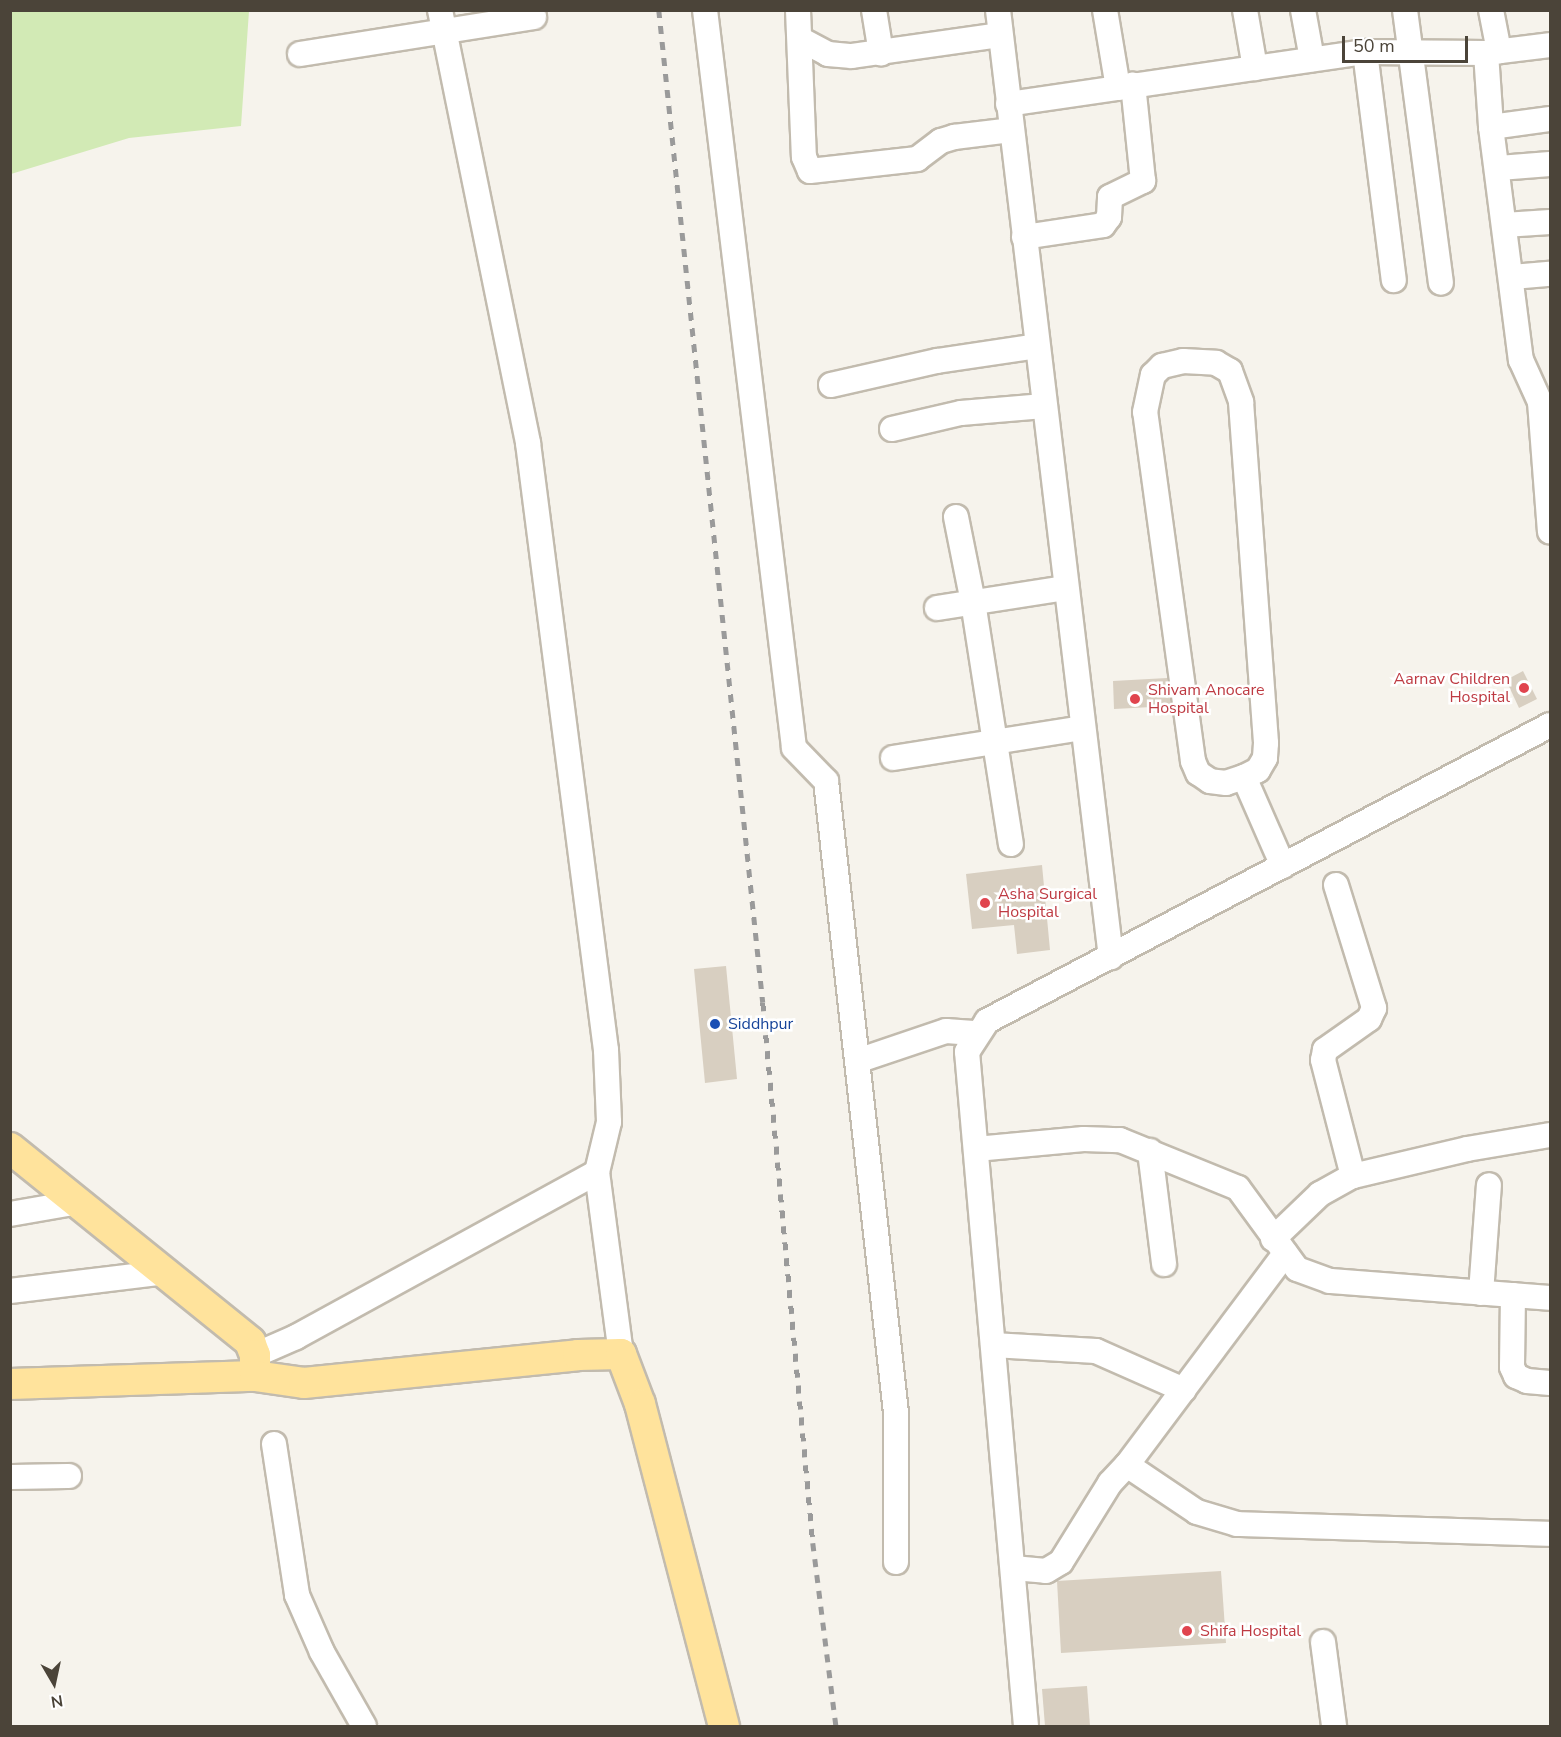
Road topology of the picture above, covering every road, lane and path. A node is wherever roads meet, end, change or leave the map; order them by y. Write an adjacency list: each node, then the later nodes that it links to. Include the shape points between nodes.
1 (705, 10): 56 (street, via 794,748 826,781)
2 (798, 10): 13 (street)
3 (874, 10): 16 (street)
4 (998, 10): 12 (street)
5 (1106, 10): 22 (street)
6 (1245, 10): 21 (street)
7 (1303, 10): 20 (street)
8 (1405, 10): 15 (street)
9 (1491, 10): 18 (street)
10 (534, 17): 11 (street)
11 (442, 20): 19 (street); 61 (street, via 528,443 606,1050 609,1122)
12 (1000, 35): 16 (street); 23 (street)
13 (800, 39): 16 (street, via 828,54); 26 (street, via 804,157 810,171 917,159 940,141)
14 (1551, 45): 18 (street)
15 (1413, 51): 17 (street); 18 (street); 35 (street)
16 (880, 52)
17 (1365, 52): 20 (street); 34 (street)
18 (1493, 52): 25 (street)
19 (300, 54)
20 (1312, 59): 21 (street)
21 (1255, 68): 22 (street)
22 (1125, 86): 23 (street); 31 (street, via 1145,173 1143,181 1110,197 1109,217 1103,225)
23 (1008, 104): 26 (street)
24 (1551, 119): 25 (street)
25 (1491, 127): 28 (street)
26 (1011, 130): 31 (street)
27 (1551, 164): 28 (street)
28 (1499, 168): 30 (street)
29 (1551, 222): 30 (street)
30 (1504, 225): 33 (street)
31 (1024, 237): 36 (street)
32 (1551, 274): 33 (street)
33 (1512, 277): 37 (street, via 1521,360)
34 (1394, 280)
35 (1441, 283)
36 (1037, 346): 38 (street, via 938,361); 39 (street)
37 (1541, 382): 42 (street)
38 (831, 385)
39 (1044, 406): 40 (street, via 961,413); 43 (street)
40 (892, 429)
41 (956, 517): 44 (street)
42 (1551, 532)
43 (1065, 588): 44 (street); 47 (street)
44 (973, 602): 45 (street); 48 (street)
45 (937, 608)
46 (1551, 725): 52 (street)
47 (1082, 728): 48 (street); 54 (street)
48 (996, 741): 49 (street); 51 (street)
49 (893, 758)
50 (1244, 777): 50 (street, via 1258,770 1265,758 1266,743 1241,402 1230,371 1216,363 1183,361 1162,366 1153,375 1145,412 1193,761 1198,772 1210,781 1226,783); 52 (street)
51 (1011, 843)
52 (1283, 866): 54 (street)
53 (1336, 885): 62 (street, via 1374,1008 1369,1019 1324,1050 1323,1060)
54 (1111, 957): 55 (street, via 987,1021)
55 (977, 1032): 56 (street, via 946,1031); 59 (street, via 967,1052)
56 (860, 1060): 84 (street, via 896,1413)
57 (1551, 1135): 62 (street, via 1467,1149)
58 (10, 1148): 64 (main road)
59 (976, 1149): 60 (street, via 1084,1139 1120,1140); 73 (street)
60 (1150, 1151): 66 (street, via 1238,1188); 67 (street)
61 (597, 1172): 74 (street); 75 (street, via 296,1337)
62 (1353, 1176): 66 (street, via 1320,1194)
63 (1489, 1185): 70 (street)
64 (79, 1202): 65 (street); 68 (main road)
65 (10, 1214)
66 (1279, 1247): 70 (street, via 1297,1269 1330,1281); 78 (street)
67 (1164, 1264)
68 (166, 1272): 69 (street); 75 (main road, via 250,1342)
69 (10, 1291)
70 (1481, 1293): 71 (street)
71 (1513, 1296): 72 (street); 76 (street, via 1512,1367 1516,1376 1527,1381)
72 (1551, 1298)
73 (993, 1345): 78 (street, via 1096,1350); 85 (street)
74 (621, 1354): 75 (main road, via 304,1383); 88 (main road, via 640,1404)
75 (255, 1365): 77 (main road)
76 (1551, 1383)
77 (10, 1384)
78 (1184, 1390): 80 (street)
79 (274, 1444): 87 (street, via 297,1595 322,1652)
80 (1126, 1465): 83 (street, via 1197,1512 1237,1524); 85 (street, via 1110,1483 1061,1562 1046,1571)
81 (69, 1476): 82 (street)
82 (10, 1477)
83 (1551, 1534)
84 (896, 1562)
85 (1013, 1568): 89 (street)
86 (1323, 1642): 90 (street)
87 (364, 1726)
88 (724, 1726)
89 (1026, 1726)
90 (1334, 1726)

